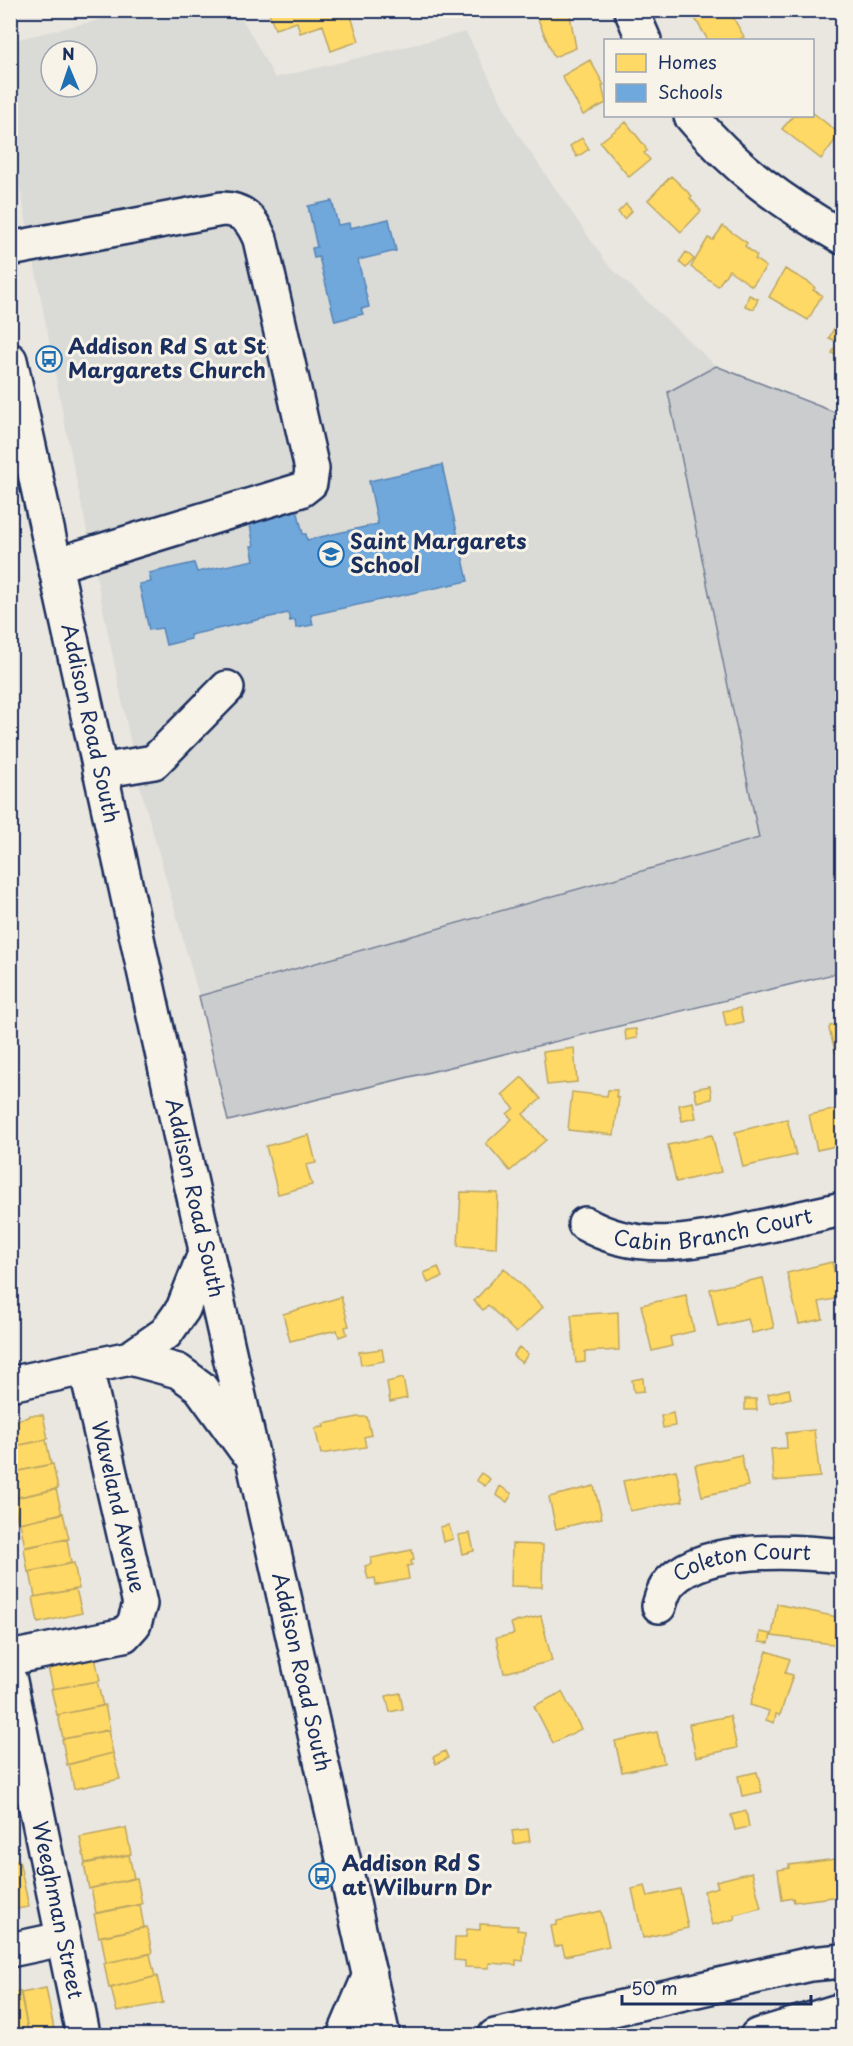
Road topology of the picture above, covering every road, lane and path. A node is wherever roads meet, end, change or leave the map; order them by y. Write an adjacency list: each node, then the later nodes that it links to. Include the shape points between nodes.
1 (631, 10): 2 (main road)
2 (644, 39)
3 (692, 117): 4 (main road, via 737,165 789,206)
4 (843, 237)
5 (10, 249): 7 (main road, via 222,208 247,216 260,239 312,469 310,483 301,490)
6 (10, 360): 7 (main road, Addison Road South)
7 (55, 565): 9 (main road, Addison Road South)
8 (227, 688): 9 (main road, via 154,762)
9 (100, 771): 12 (main road, Addison Road South)
10 (843, 1209): 11 (main road, Cabin Branch Court, via 689,1242 659,1244 616,1238)
11 (585, 1224)
12 (206, 1251): 13 (main road, via 183,1309 166,1333); 16 (main road, Addison Road South)
13 (130, 1358): 14 (main road); 16 (main road, via 178,1371 200,1387)
14 (86, 1368): 15 (main road); 19 (main road, Waveland Avenue, via 140,1604 134,1624 124,1635)
15 (10, 1384)
16 (255, 1464): 24 (main road, Addison Road South)
17 (843, 1556): 18 (main road, Coleton Court, via 778,1552 715,1559 671,1581)
18 (659, 1606)
19 (10, 1658)
20 (10, 1681): 21 (main road, Weeghman Street)
21 (62, 1939): 22 (main road); 26 (main road, Weeghman Street)
22 (10, 1950)
23 (843, 1961): 29 (main road, via 811,1964)
24 (370, 1975): 27 (main road); 28 (main road, Addison Road South)
25 (843, 2010): 30 (main road)
26 (83, 2034)
27 (344, 2036)
28 (383, 2036)
29 (495, 2036)
30 (757, 2036)

